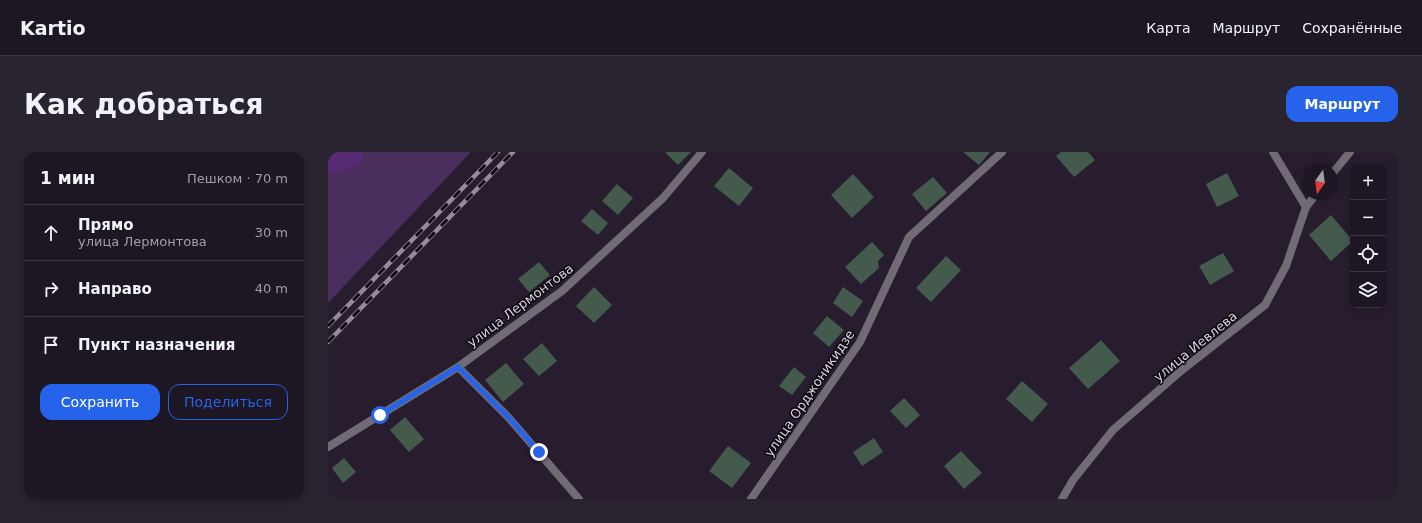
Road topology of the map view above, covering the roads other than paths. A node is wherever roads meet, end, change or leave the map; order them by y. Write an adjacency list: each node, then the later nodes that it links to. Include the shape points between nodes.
1 (702, 152): 8 (street, улица Лермонтова, via 663,198 562,291)
2 (1002, 152): 11 (street, улица Орджоникидзе, via 909,237 860,342)
3 (1273, 152): 7 (street)
4 (1350, 152): 5 (street)
5 (1338, 167)
6 (1312, 200): 7 (street, улица Иевлева)
7 (1306, 208): 12 (street, улица Иевлева, via 1286,266 1265,305 1182,370 1113,430 1073,480)
8 (458, 367): 9 (street, улица Лермонтова); 10 (street, via 509,418)
9 (328, 447)
10 (579, 499)
11 (751, 499)
12 (1062, 499)

